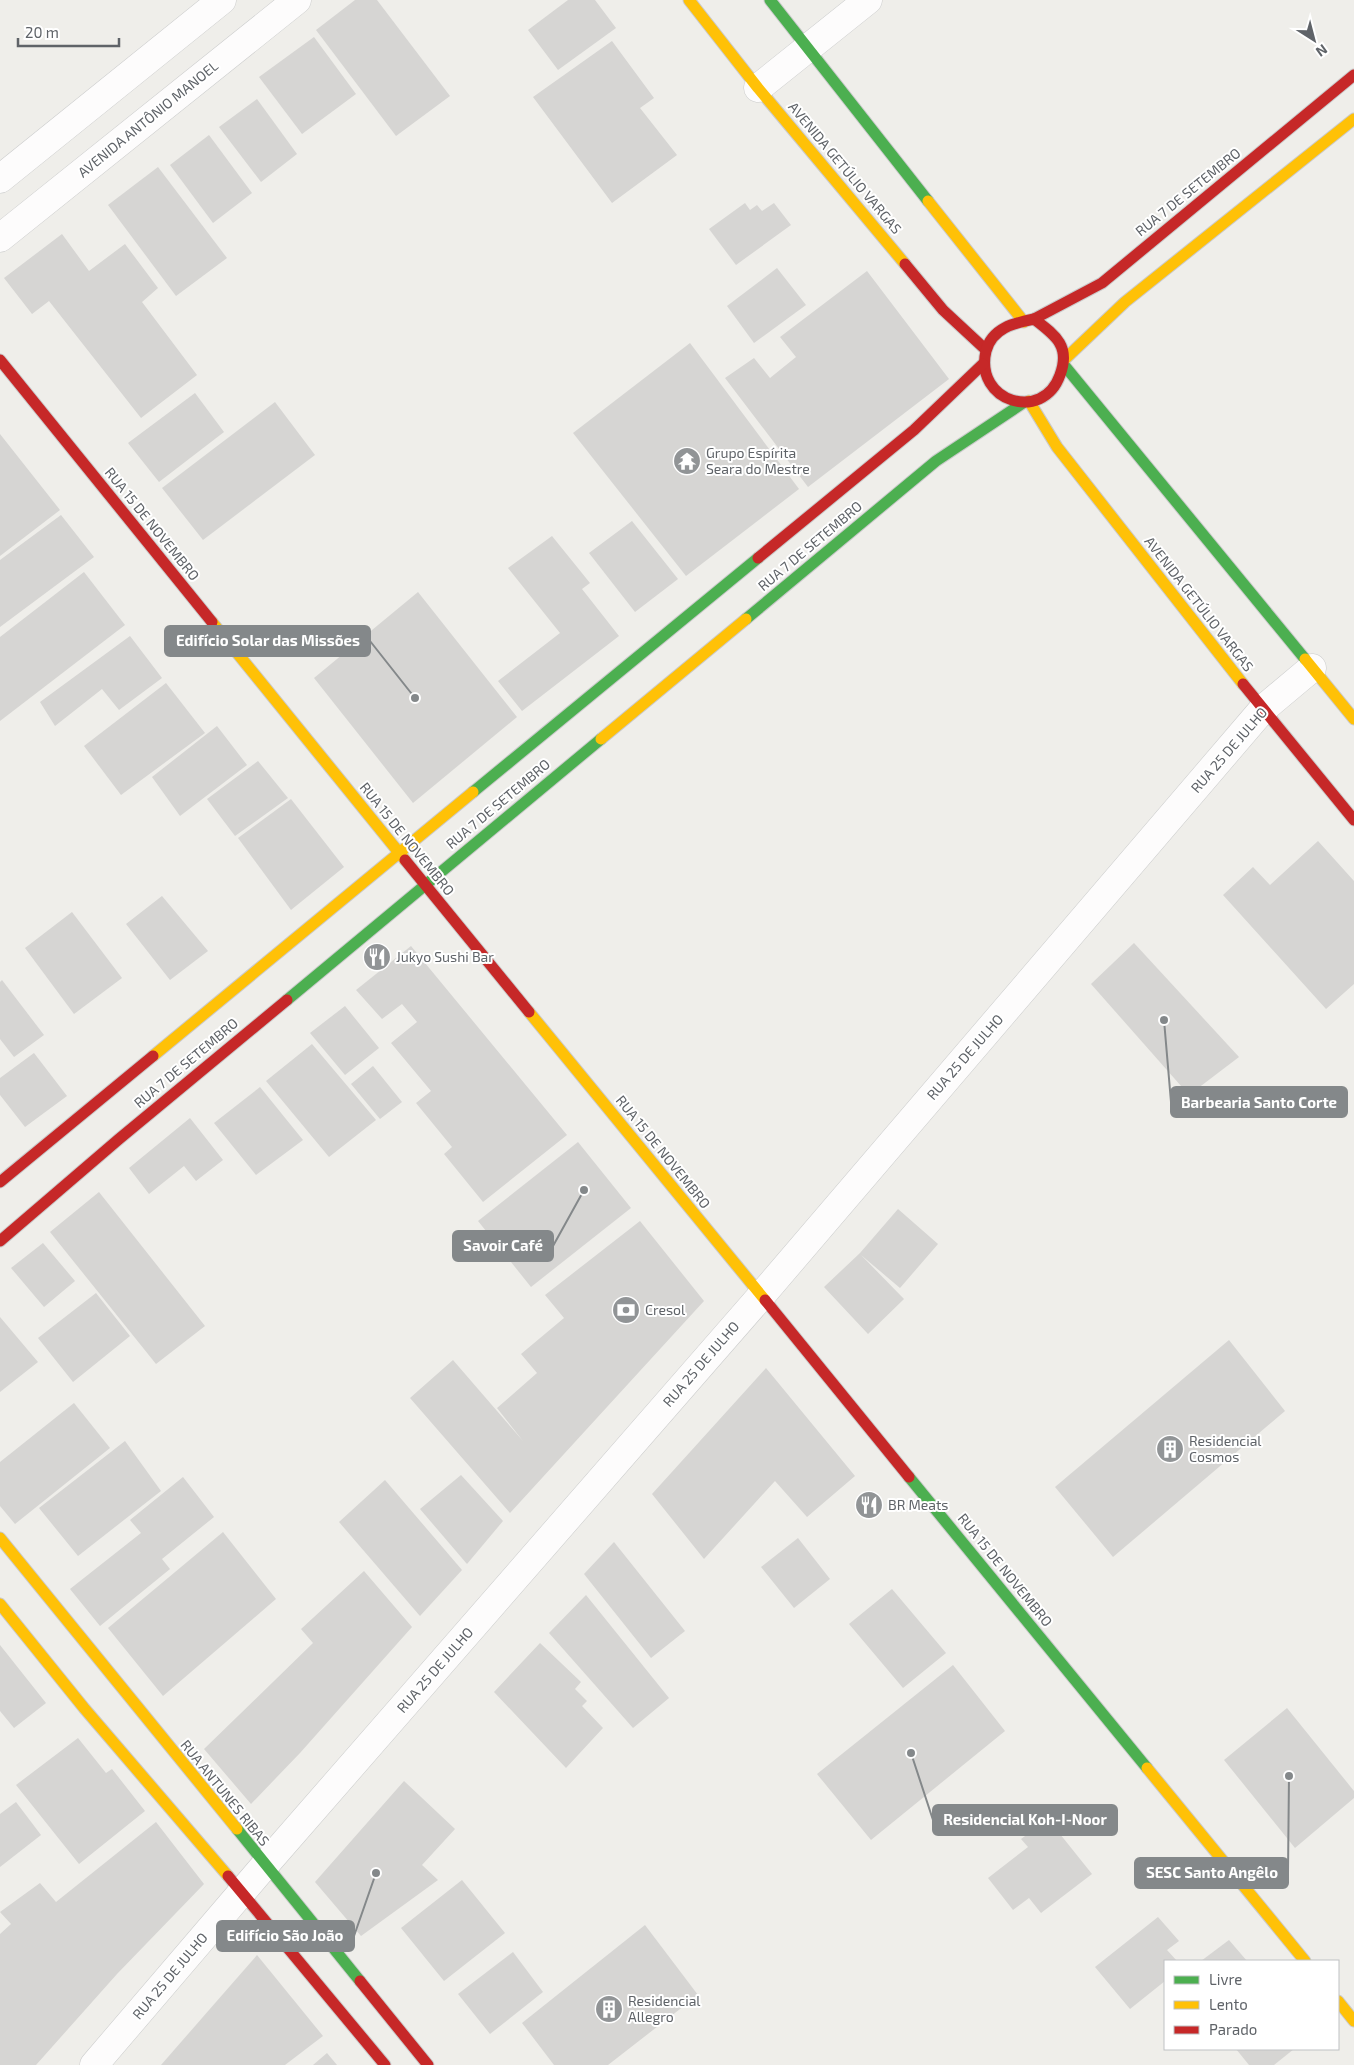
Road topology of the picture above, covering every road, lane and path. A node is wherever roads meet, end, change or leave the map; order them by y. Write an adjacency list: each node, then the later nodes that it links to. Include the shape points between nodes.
1 (222, 0): 10 (street)
2 (297, 0): 11 (street, AVENIDA ANTÔNIO MANOEL)
3 (689, 0): 8 (street, AVENIDA GETÚLIO VARGAS)
4 (770, 0): 6 (street)
5 (868, 0): 6 (street)
6 (809, 48): 8 (street); 12 (street)
7 (1354, 76): 12 (street, RUA 7 DE SETEMBRO, via 1102,283)
8 (758, 88): 13 (street, AVENIDA GETÚLIO VARGAS, via 943,310)
9 (1354, 119): 15 (street, via 1125,302)
10 (0, 179)
11 (0, 238)
12 (1029, 320): 13 (street, via 1009,324 994,334); 15 (street, via 1056,337 1063,349)
13 (985, 349): 16 (street)
14 (0, 360): 22 (street, RUA 15 DE NOVEMBRO)
15 (1065, 362): 17 (street, via 1057,385 1041,399); 18 (street)
16 (983, 364): 17 (street, via 987,379 999,394 1012,401); 22 (street, RUA 7 DE SETEMBRO, via 914,430 759,564)
17 (1026, 402): 19 (street, AVENIDA GETÚLIO VARGAS, via 1056,447); 23 (street, RUA 7 DE SETEMBRO, via 936,462 776,588)
18 (1312, 668): 19 (street, RUA 25 DE JULHO); 20 (street)
19 (1263, 709): 21 (street, AVENIDA GETÚLIO VARGAS); 26 (street, RUA 25 DE JULHO)
20 (1354, 719)
21 (1354, 820)
22 (399, 853): 23 (street, RUA 15 DE NOVEMBRO); 24 (street, RUA 7 DE SETEMBRO, via 93,1111)
23 (425, 884): 25 (street, RUA 7 DE SETEMBRO, via 116,1136); 26 (street, RUA 15 DE NOVEMBRO)
24 (0, 1182)
25 (0, 1240)
26 (761, 1296): 29 (street, RUA 25 DE JULHO); 31 (street, RUA 15 DE NOVEMBRO)
27 (0, 1538): 29 (street, RUA ANTUNES RIBAS, via 114,1686)
28 (0, 1604): 30 (street)
29 (265, 1865): 30 (street, RUA 25 DE JULHO); 36 (street, RUA ANTUNES RIBAS)
30 (242, 1892): 34 (street, RUA 25 DE JULHO); 35 (street)
31 (1304, 1960)
32 (1339, 2002): 33 (street)
33 (1354, 2021)
34 (94, 2065)
35 (385, 2065)
36 (428, 2065)

